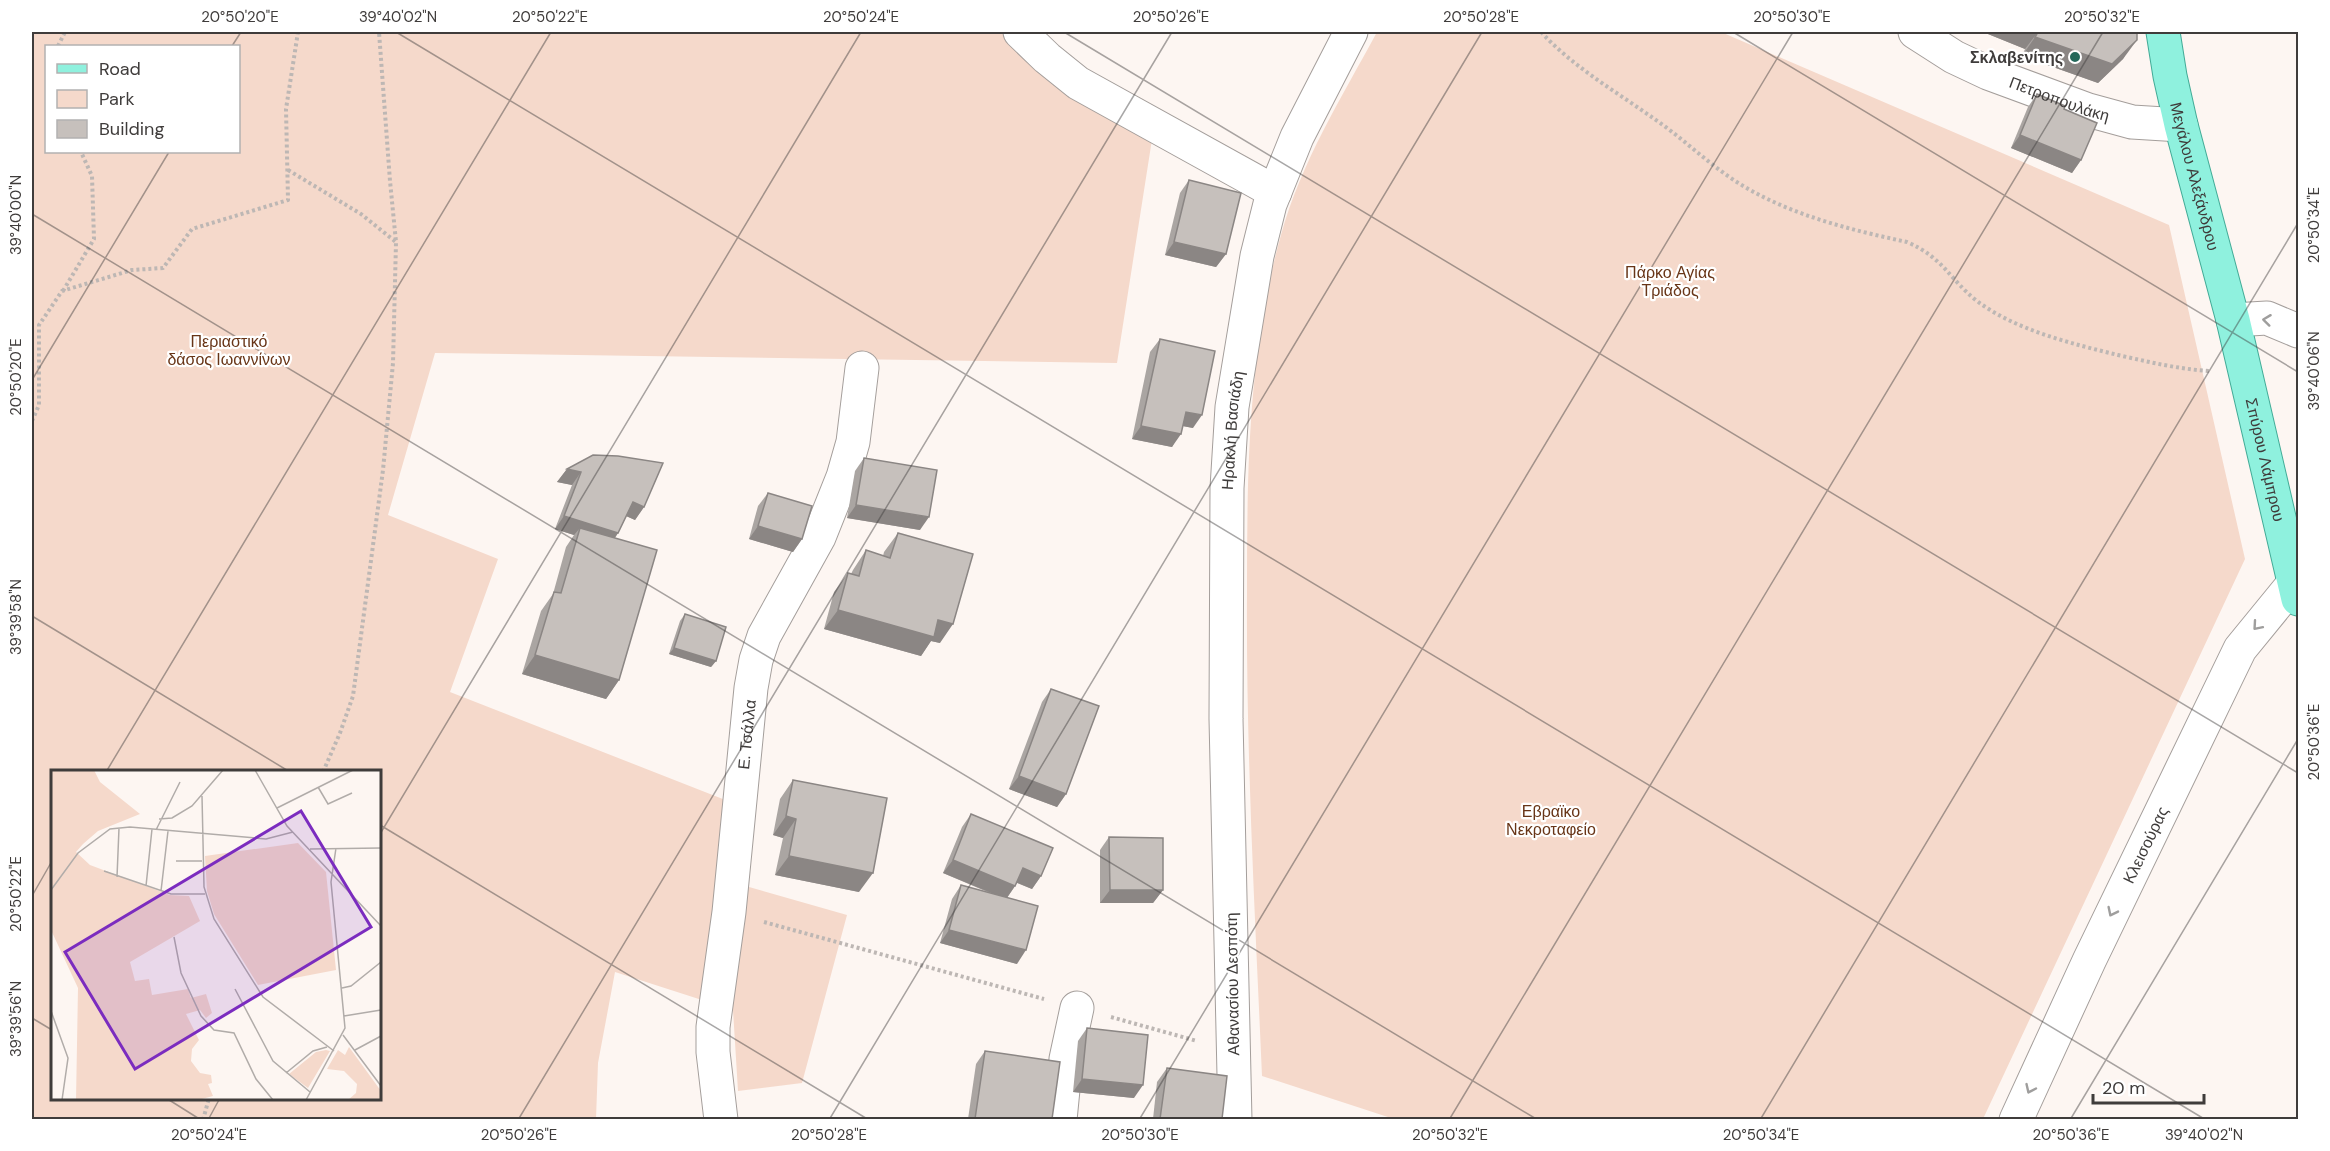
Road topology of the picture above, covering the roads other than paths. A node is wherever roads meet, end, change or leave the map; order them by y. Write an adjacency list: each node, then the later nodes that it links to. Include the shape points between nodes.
1 (1020, 32): 6 (street, via 1078,83)
2 (1351, 32): 6 (street, Ηρακλή Βασιάδη, via 1297,138)
3 (1915, 32): 5 (street, Πετροπουλάκη, via 1988,73 2088,110 2132,122)
4 (2163, 32): 5 (main road, Μεγάλου Αλεξάνδρου)
5 (2181, 125): 7 (main road, Μεγάλου Αλεξάνδρου)
6 (1275, 192): 11 (street, Ηρακλή Βασιάδη, via 1262,230 1232,407 1226,579)
7 (2233, 320): 8 (street, one-way to 7, via 2267,318); 10 (main road, Σπύρου Λάμπρου)
8 (2298, 331)
9 (862, 368): 13 (street, Ε. Τσάλλα, via 853,442 843,477 822,530 764,636 756,660 713,1026 712,1052)
10 (2297, 586): 16 (street, Κλεισούρας, one-way to 16, via 2240,649)
11 (1229, 849): 15 (street, Αθανασίου Δεσπότη)
12 (1077, 1008): 14 (street, via 1066,1059)
13 (721, 1119)
14 (1060, 1119)
15 (1235, 1119)
16 (2016, 1119)

